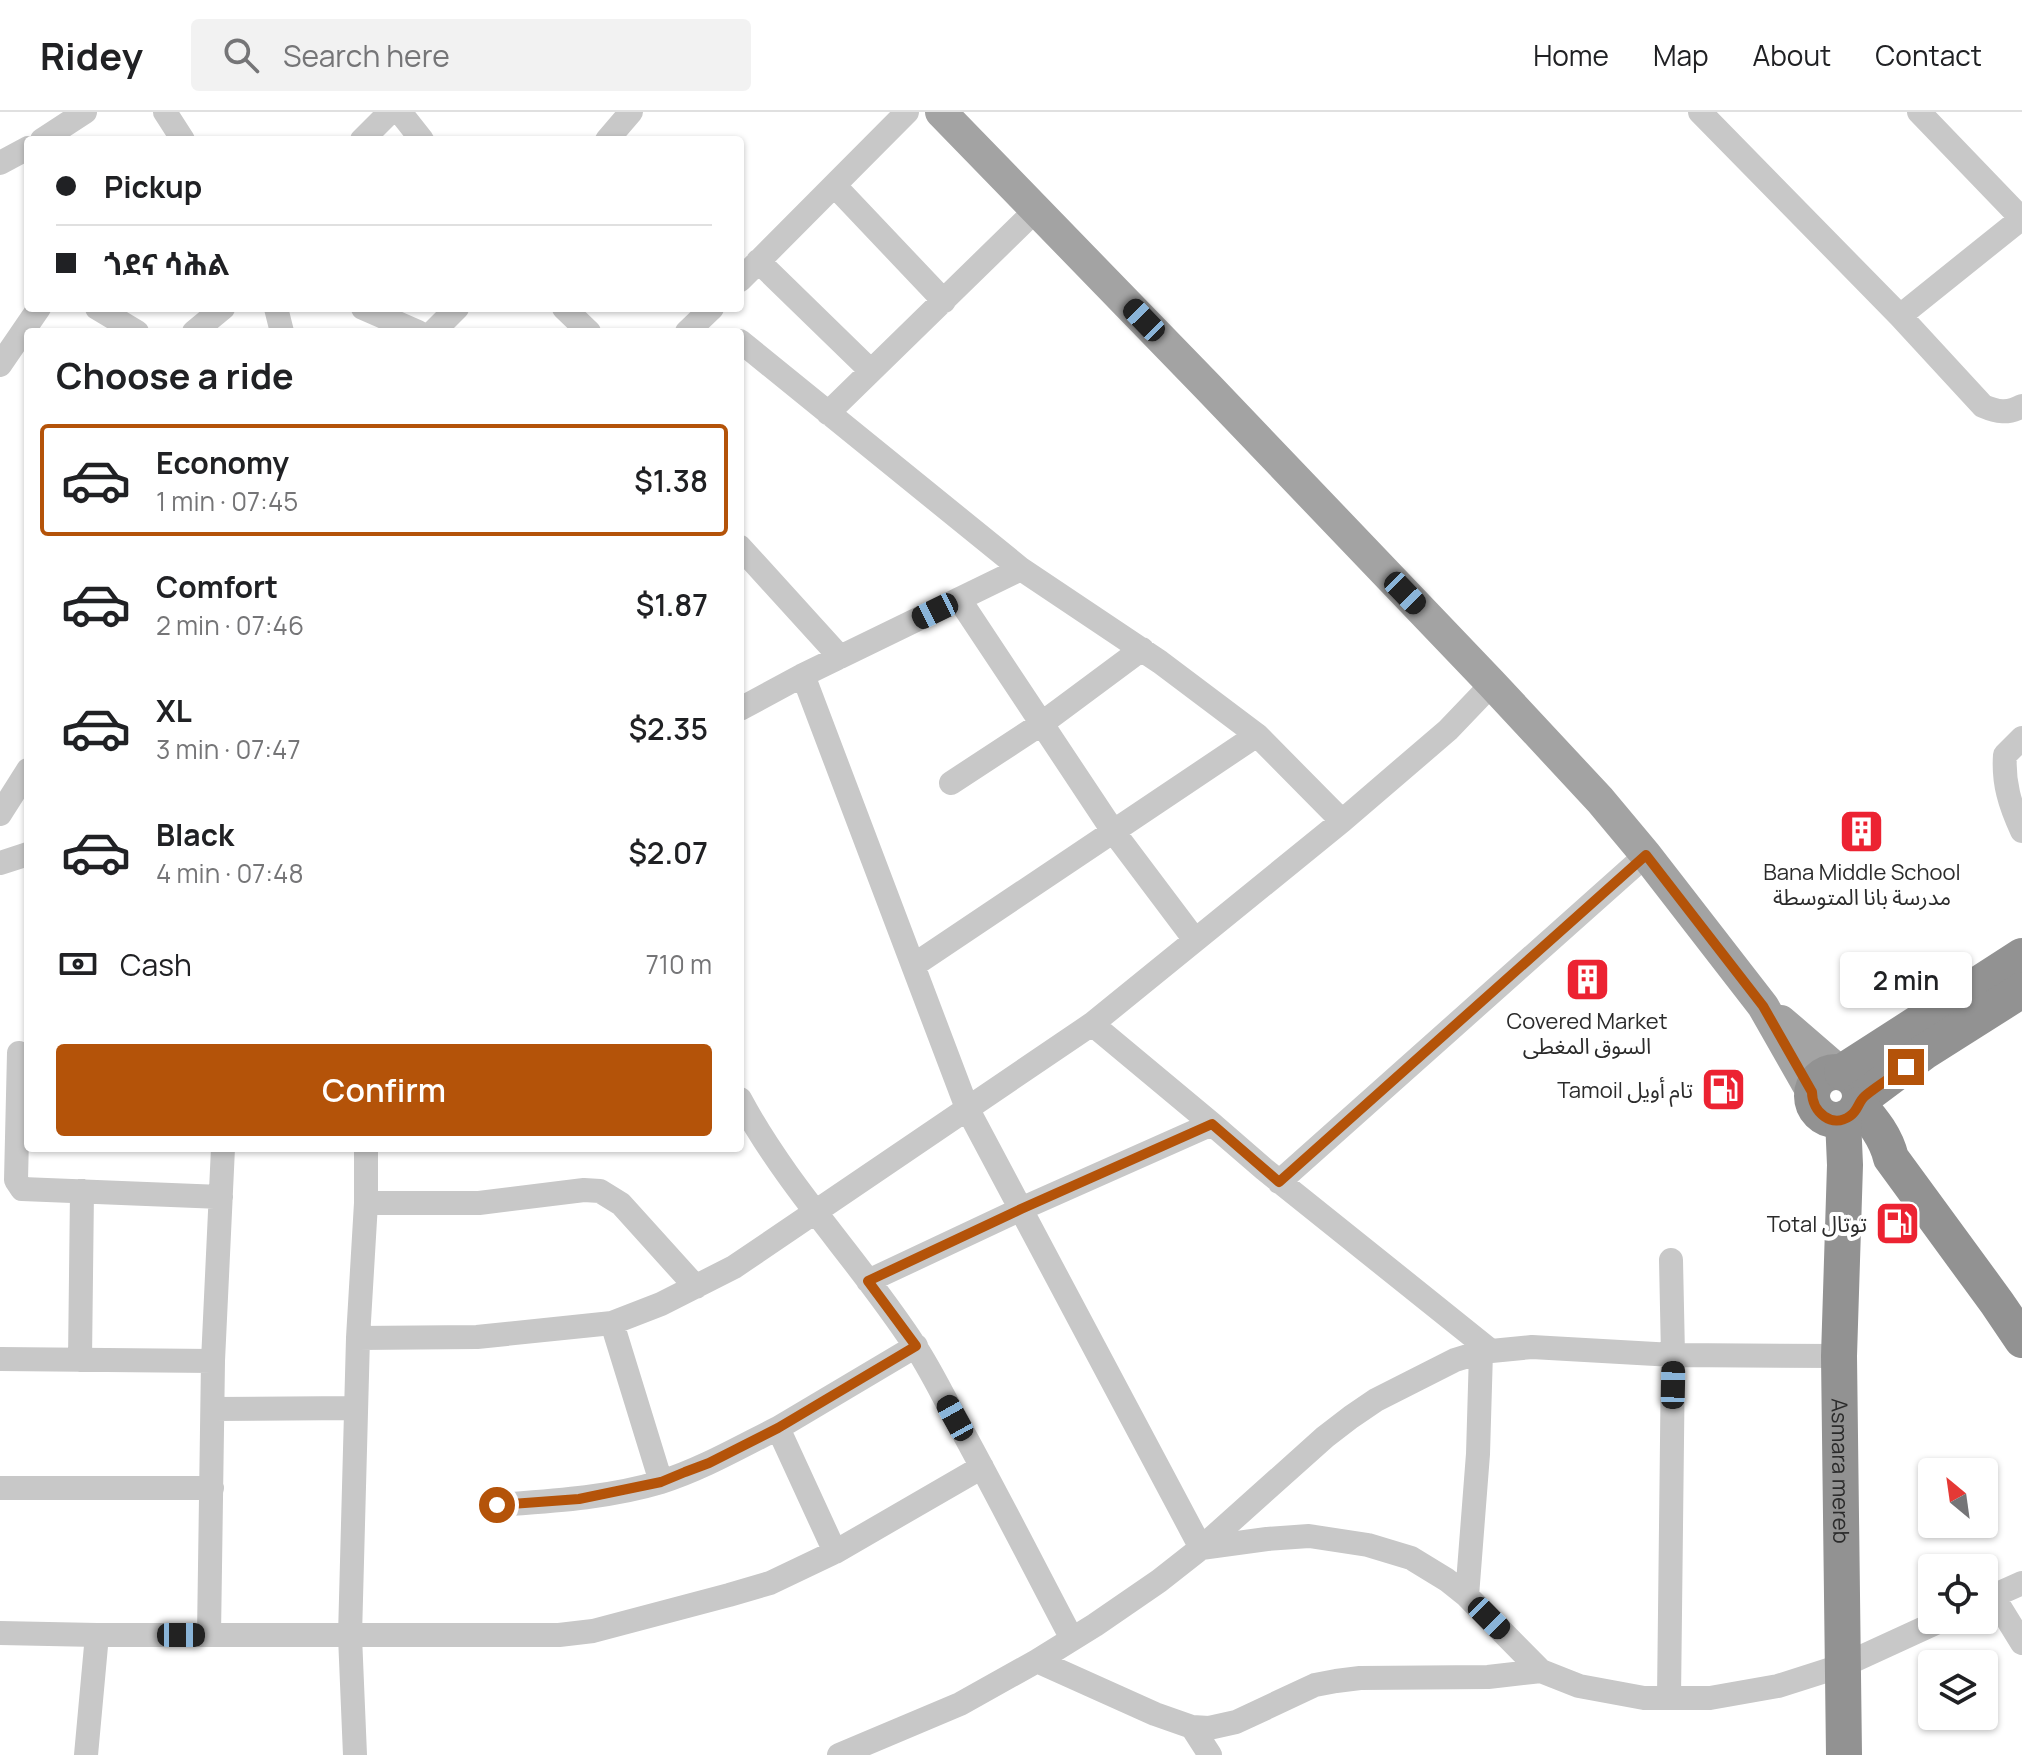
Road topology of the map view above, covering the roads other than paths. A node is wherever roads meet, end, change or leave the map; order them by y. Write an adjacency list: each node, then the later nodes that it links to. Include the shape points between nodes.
1 (85, 112): 9 (street)
2 (390, 112): 10 (street)
3 (400, 112): 11 (street)
4 (631, 112): 12 (street)
5 (907, 112): 15 (street)
6 (941, 112): 16 (main road)
7 (1700, 112): 28 (street)
8 (1919, 112): 17 (street)
9 (46, 129)
10 (366, 136)
11 (419, 136)
12 (610, 136)
13 (24, 150): 14 (street)
14 (0, 163)
15 (835, 186): 18 (street); 20 (street)
16 (1037, 209): 20 (street); 48 (main road)
17 (2022, 218): 28 (street)
18 (758, 261): 19 (street); 39 (street)
19 (744, 276)
20 (944, 301): 39 (street)
21 (104, 312): 29 (street)
22 (218, 312): 30 (street)
23 (372, 312): 31 (street)
24 (453, 312): 32 (street)
25 (568, 312): 33 (street)
26 (708, 312): 34 (street)
27 (710, 312): 35 (street)
28 (1900, 316): 40 (street, via 1983,406 1997,412)
29 (130, 328)
30 (199, 328)
31 (409, 328)
32 (437, 328)
33 (585, 328)
34 (691, 328)
35 (725, 328)
36 (24, 330): 38 (street)
37 (744, 344): 41 (street)
38 (0, 365)
39 (871, 371): 41 (street)
40 (2022, 406)
41 (828, 413): 43 (street)
42 (744, 551): 46 (street)
43 (1021, 569): 44 (street); 45 (street)
44 (959, 599): 46 (street); 50 (street)
45 (1142, 649): 50 (street); 51 (street)
46 (840, 657): 47 (street)
47 (803, 675): 49 (street); 64 (street)
48 (1492, 684): 56 (street, via 1448,730); 60 (main road)
49 (744, 707)
50 (1041, 724): 54 (street); 57 (street)
51 (1257, 735): 56 (street); 57 (street)
52 (2022, 738): 58 (street, via 2005,755 2004,773)
53 (24, 776): 55 (street)
54 (951, 783)
55 (0, 814)
56 (1342, 821): 62 (street)
57 (1113, 831): 62 (street); 64 (street)
58 (2022, 831)
59 (24, 855): 61 (street)
60 (1646, 855): 68 (main road); 74 (street)
61 (0, 863)
62 (1195, 940): 66 (street)
63 (2022, 956): 68 (highway)
64 (914, 965): 70 (street)
65 (2022, 990): 68 (highway)
66 (1092, 1024): 70 (street); 71 (street)
67 (16, 1053): 75 (street, via 16,1180 22,1189)
68 (1840, 1099): 85 (highway, via 1875,1151 1891,1158); 89 (highway, Asmara mereb, via 1845,1165)
69 (744, 1106): 79 (street)
70 (967, 1108): 78 (street); 79 (street)
71 (1212, 1124): 74 (street); 78 (street)
72 (223, 1152): 76 (street)
73 (366, 1152): 77 (street)
74 (1279, 1182): 87 (street)
75 (82, 1191): 76 (street); 91 (street)
76 (221, 1197): 92 (street)
77 (366, 1203): 82 (street, via 479,1203 600,1191 621,1204); 84 (street)
78 (1021, 1209): 81 (street); 101 (street)
79 (815, 1213): 81 (street); 82 (street)
80 (1671, 1260): 88 (street)
81 (868, 1281): 86 (street)
82 (696, 1287): 83 (street)
83 (612, 1323): 84 (street, via 477,1337); 97 (street)
84 (358, 1338): 93 (street)
85 (2022, 1340)
86 (916, 1346): 95 (street); 96 (street)
87 (1486, 1351): 88 (street, via 1532,1347); 101 (street, via 1455,1360 1351,1417); 105 (street)
88 (1673, 1355): 89 (street); 117 (street)
89 (1839, 1356): 115 (highway, Asmara mereb)
90 (0, 1359): 91 (street)
91 (80, 1360): 92 (street)
92 (213, 1361): 94 (street)
93 (356, 1408): 94 (street); 111 (street)
94 (213, 1409): 99 (street)
95 (778, 1428): 97 (street); 102 (street)
96 (982, 1467): 102 (street); 112 (street)
97 (661, 1482): 100 (street, via 579,1499)
98 (0, 1488): 99 (street)
99 (212, 1488): 110 (street)
100 (497, 1505)
101 (1201, 1548): 105 (street, via 1309,1536 1368,1545 1426,1565); 112 (street)
102 (835, 1552): 111 (street, via 770,1583 593,1631)
103 (2022, 1583): 104 (street)
104 (1998, 1594)
105 (1467, 1596): 116 (street)
106 (1998, 1610): 113 (street)
107 (1918, 1631): 115 (street)
108 (0, 1633): 109 (street)
109 (97, 1635): 110 (street); 119 (street)
110 (209, 1635): 111 (street)
111 (350, 1636): 120 (street)
112 (1072, 1639): 114 (street)
113 (2022, 1643)
114 (1037, 1661): 118 (street); 121 (street, via 960,1704)
115 (1844, 1665): 117 (street, via 1778,1686 1710,1698); 123 (highway, Asmara mereb)
116 (1541, 1671): 117 (street, via 1579,1686); 118 (street, via 1336,1681 1315,1685 1236,1722)
117 (1669, 1698)
118 (1192, 1727): 122 (street)
119 (86, 1755)
120 (355, 1755)
121 (839, 1755)
122 (1210, 1755)
123 (1844, 1755)

